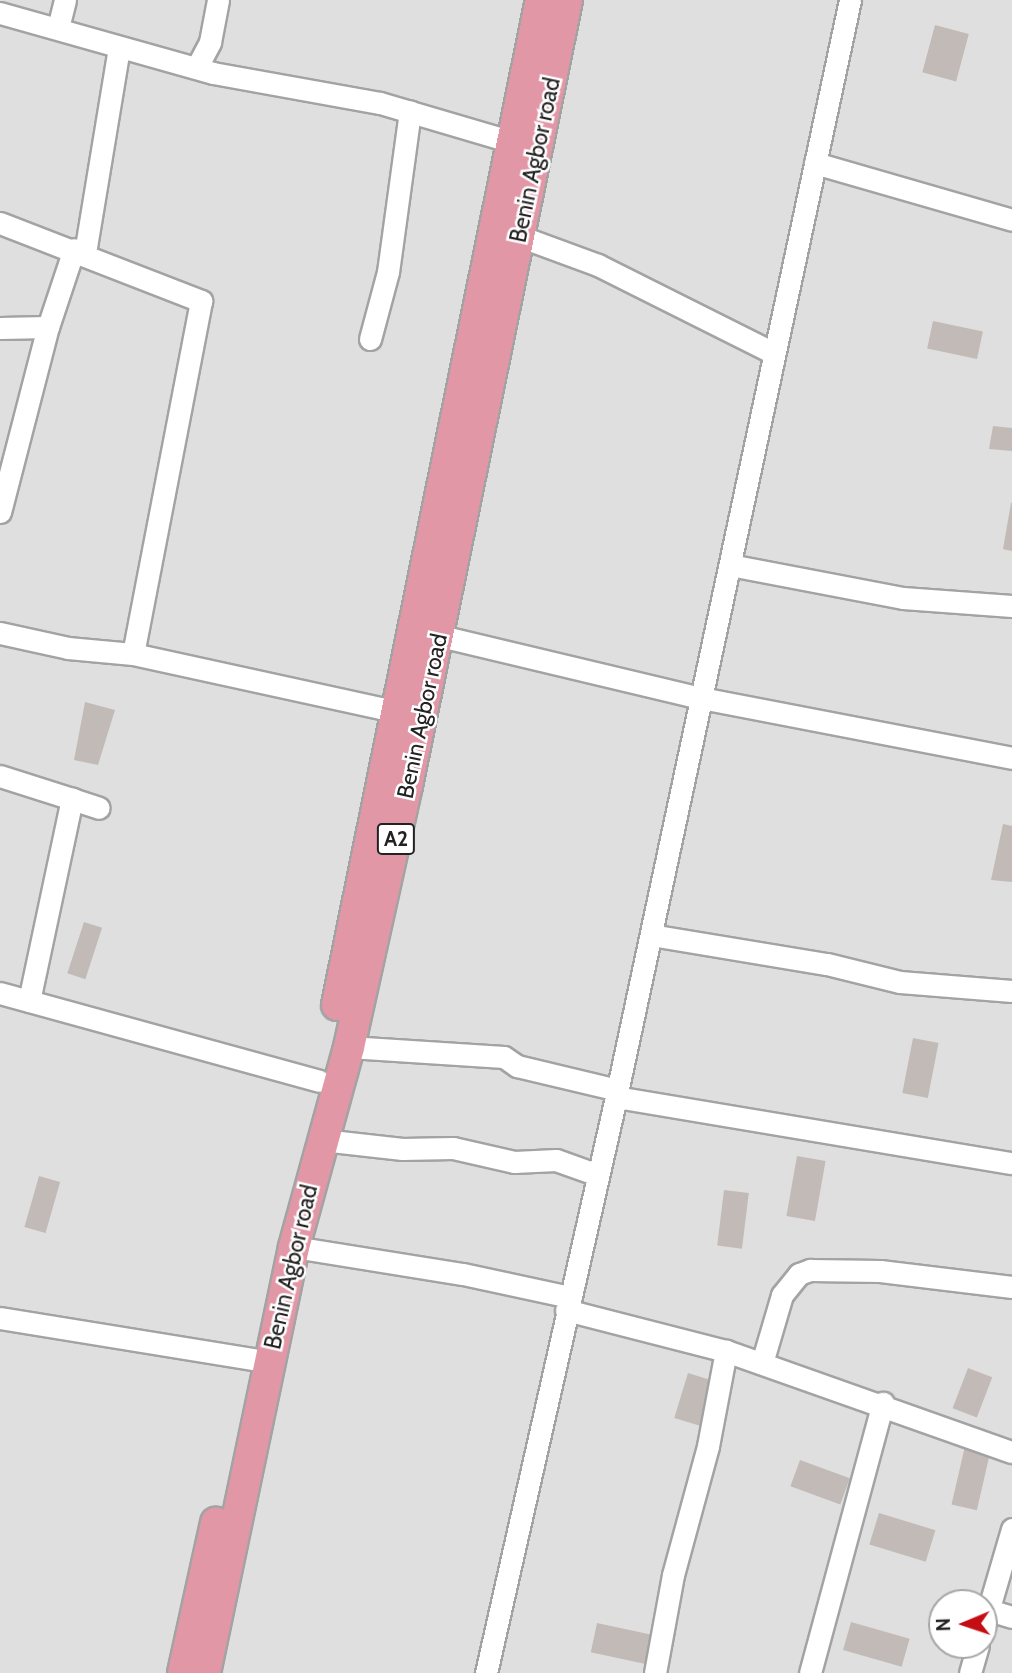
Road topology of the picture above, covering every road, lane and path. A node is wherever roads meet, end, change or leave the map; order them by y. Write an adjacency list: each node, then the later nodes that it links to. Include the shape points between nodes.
1 (65, 0): 7 (street)
2 (218, 0): 9 (street, via 210,42)
3 (541, 0): 11 (highway, Benin Agbor road / A2)
4 (567, 0): 11 (highway, Benin Agbor road / A2)
5 (850, 0): 12 (street)
6 (0, 13): 7 (street)
7 (58, 28): 8 (street)
8 (119, 48): 9 (street); 16 (street)
9 (198, 65): 10 (street, via 213,73 253,77)
10 (410, 111): 11 (street); 19 (street, via 388,272)
11 (525, 146): 15 (highway, Benin Agbor road / A2); 29 (highway, Benin Agbor road / A2)
12 (815, 163): 13 (street); 20 (street)
13 (1012, 220)
14 (0, 223): 16 (street)
15 (519, 236): 20 (street, via 598,265); 26 (highway, Benin Agbor road / A2)
16 (79, 251): 17 (street); 27 (street, via 191,295 202,307 164,479)
17 (48, 327): 18 (street); 21 (street)
18 (0, 328)
19 (370, 340)
20 (772, 352): 23 (street)
21 (3, 486): 22 (street)
22 (0, 512)
23 (730, 565): 24 (street, via 903,598); 28 (street)
24 (1012, 607)
25 (0, 633): 27 (street, via 68,648)
26 (440, 636): 28 (street); 38 (highway, Benin Agbor road / A2)
27 (133, 654): 29 (street)
28 (701, 698): 30 (street); 34 (street)
29 (400, 712): 39 (highway, Benin Agbor road / A2)
30 (1012, 758)
31 (0, 776): 32 (street)
32 (72, 799): 33 (street); 37 (street)
33 (99, 808)
34 (651, 935): 35 (street, via 827,964 900,982); 40 (street)
35 (1012, 991)
36 (0, 993): 37 (street)
37 (29, 1001): 39 (street)
38 (349, 1047): 40 (street, via 504,1057 517,1066); 41 (highway, Benin Agbor road / A2)
39 (319, 1081): 49 (highway, Benin Agbor road / A2, via 294,1169)
40 (617, 1094): 42 (street); 43 (street)
41 (322, 1140): 43 (street, via 402,1149 453,1148 514,1163 556,1160); 44 (highway, Benin Agbor road / A2)
42 (1012, 1163)
43 (598, 1175): 46 (street)
44 (294, 1247): 46 (street, via 463,1274); 56 (highway, Benin Agbor road / A2)
45 (1012, 1287): 50 (street, via 880,1270 810,1270 799,1274 782,1295)
46 (568, 1304): 48 (street); 57 (street)
47 (0, 1318): 49 (street)
48 (726, 1351): 50 (street); 58 (street, via 708,1446 673,1575)
49 (254, 1359): 55 (highway, Benin Agbor road / A2)
50 (762, 1363): 51 (street)
51 (884, 1403): 52 (street); 59 (street)
52 (1012, 1452)
53 (1012, 1529): 54 (street)
54 (994, 1589)
55 (183, 1673)
56 (205, 1673)
57 (486, 1673)
58 (655, 1673)
59 (810, 1673)

